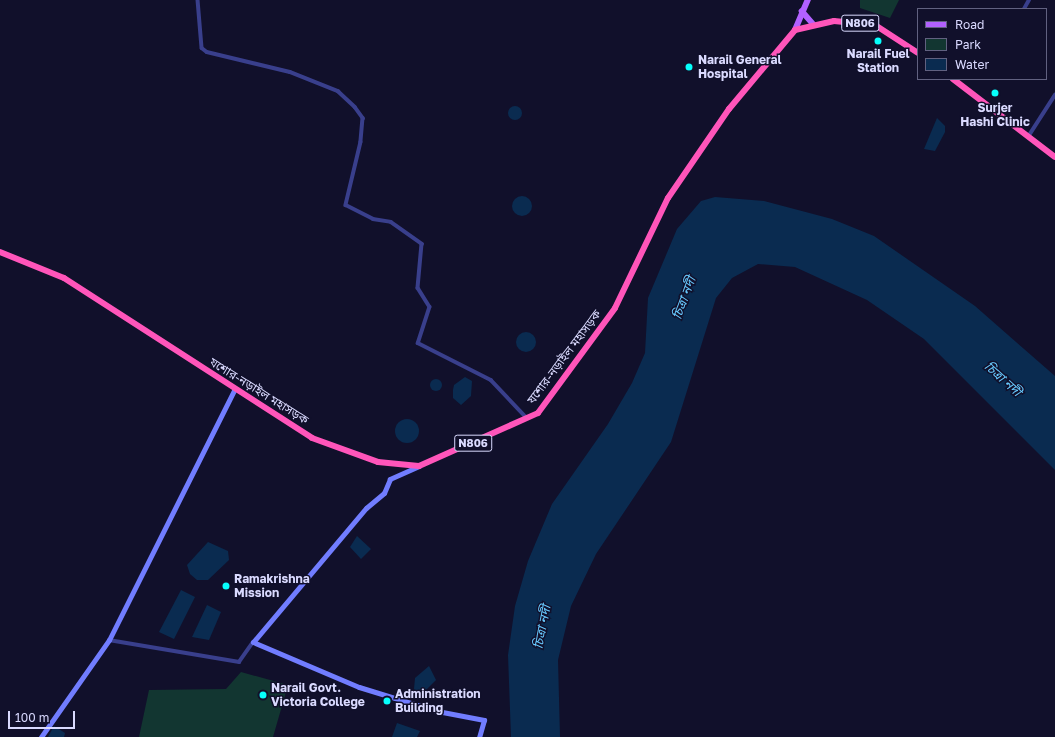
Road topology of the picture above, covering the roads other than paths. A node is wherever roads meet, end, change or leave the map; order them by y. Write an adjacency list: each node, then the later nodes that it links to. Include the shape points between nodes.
1 (198, 0): 13 (street, via 202,48 207,52 296,74 338,91 355,106 363,118 361,142 346,205 373,219 391,222 422,244 418,288 430,307 418,343 491,380)
2 (808, 0): 3 (main road)
3 (802, 11): 4 (main road); 5 (main road)
4 (814, 25): 5 (highway, N806); 6 (highway, N806, via 841,21 875,26)
5 (794, 30): 13 (highway, যশোর-নড়াইল মহাসড়ক / N806, via 729,109 668,198 615,308 538,413)
6 (917, 52)
7 (954, 80): 9 (highway)
8 (1055, 95): 9 (street)
9 (1028, 137): 10 (highway)
10 (1055, 157)
11 (0, 252): 12 (highway, যশোর-নড়াইল মহাসড়ক / N806, via 64,278 139,324)
12 (234, 390): 14 (highway, যশোর-নড়াইল মহাসড়ক / N806, via 342,451 378,462); 15 (street)
13 (528, 418): 14 (highway, যশোর-নড়াইল মহাসড়ক / N806)
14 (419, 466): 16 (street, via 390,479 384,493 366,508)
15 (109, 640): 16 (street, via 238,662); 17 (street)
16 (253, 642): 18 (street, via 359,687 437,711 484,720)
17 (41, 737)
18 (479, 737)

